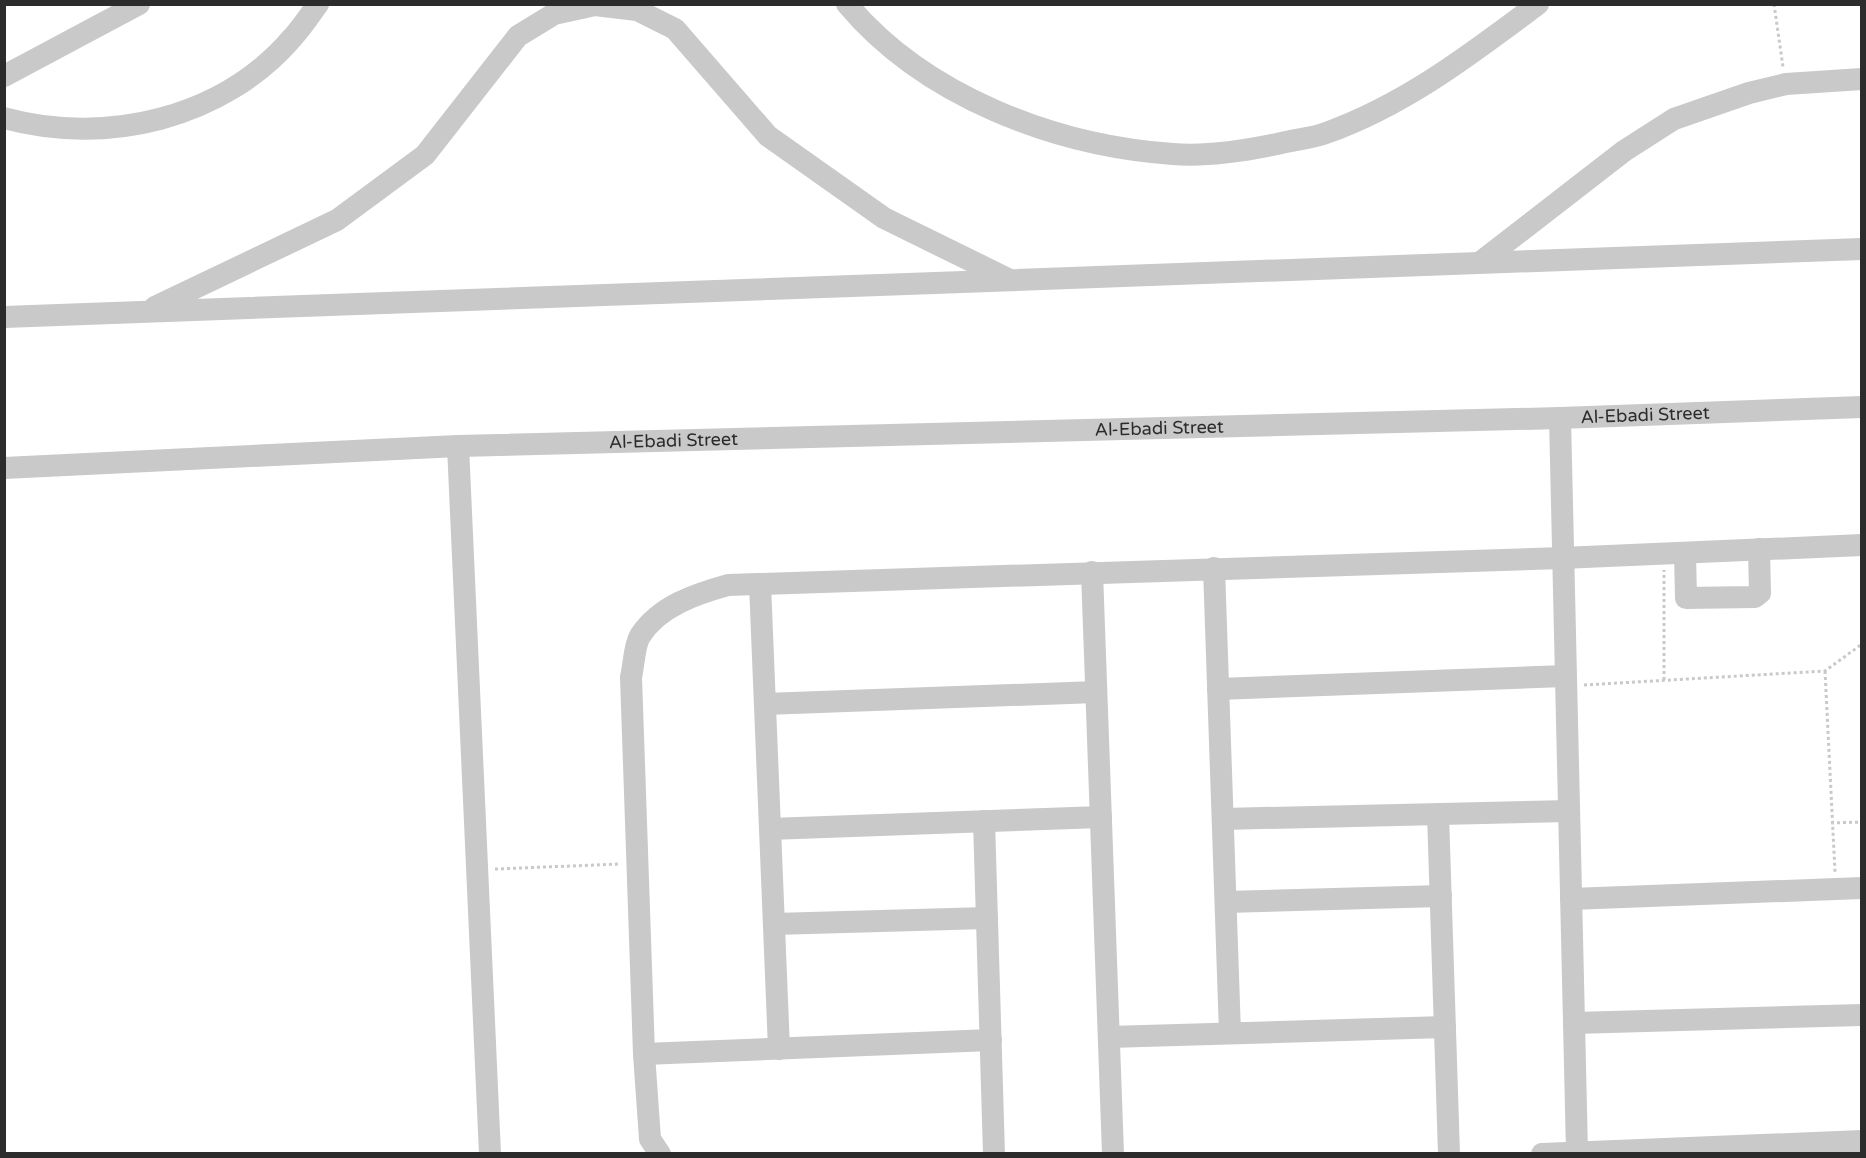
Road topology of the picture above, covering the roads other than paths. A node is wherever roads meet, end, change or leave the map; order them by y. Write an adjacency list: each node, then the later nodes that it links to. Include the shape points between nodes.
1 (139, 4): 5 (street)
2 (318, 4): 7 (street, via 292,39 254,73 210,101 162,119 111,129 59,129)
3 (847, 4): 4 (street, via 919,71 989,107 1098,143 1174,154 1246,150 1324,134 1379,112 1438,78)
4 (1538, 4)
5 (4, 76)
6 (1862, 79): 9 (street, via 1786,84 1674,119 1624,151)
7 (4, 118)
8 (1862, 249): 9 (street)
9 (1482, 261): 10 (street)
10 (1011, 281): 12 (street); 12 (street, via 884,218 768,136 675,29 637,10 595,5 554,14 518,36 425,155 338,220)
11 (4, 300): 13 (street)
12 (146, 312): 13 (street)
13 (78, 314): 14 (street)
14 (4, 317)
15 (1862, 407): 16 (street, Al-Ebadi Street)
16 (1560, 418): 17 (street, Al-Ebadi Street); 22 (street)
17 (458, 446): 18 (street, Al-Ebadi Street); 52 (street)
18 (4, 468)
19 (1862, 545): 20 (street)
20 (1759, 549): 21 (street); 21 (street, via 1760,593 1755,597 1686,598)
21 (1675, 553): 22 (street)
22 (1562, 558): 23 (street); 26 (street)
23 (1214, 568): 24 (street); 27 (street)
24 (1092, 572): 25 (street); 28 (street)
25 (760, 584): 29 (street); 49 (street, via 728,585 694,594 664,612 640,637 631,677)
26 (1565, 681): 27 (street); 30 (street)
27 (1218, 689): 33 (street)
28 (1096, 692): 29 (street); 32 (street)
29 (765, 704): 35 (street)
30 (1569, 811): 31 (street); 38 (street)
31 (1438, 814): 33 (street); 37 (street)
32 (1101, 817): 34 (street); 46 (street)
33 (1223, 819): 39 (street)
34 (984, 821): 35 (street); 40 (street)
35 (770, 829): 41 (street)
36 (1862, 888): 38 (street)
37 (1441, 896): 39 (street); 44 (street)
38 (1571, 899): 43 (street)
39 (1226, 902): 45 (street)
40 (987, 918): 41 (street); 47 (street)
41 (774, 924): 48 (street)
42 (1862, 1015): 43 (street)
43 (1574, 1023): 51 (street)
44 (1445, 1027): 45 (street); 56 (street)
45 (1230, 1033): 46 (street)
46 (1109, 1037): 55 (street)
47 (991, 1041): 48 (street); 54 (street)
48 (779, 1049): 49 (street)
49 (644, 1054): 53 (street, via 650,1139)
50 (1862, 1141): 51 (street)
51 (1577, 1152): 57 (street)
52 (490, 1154)
53 (660, 1154)
54 (994, 1154)
55 (1113, 1154)
56 (1449, 1154)
57 (1542, 1154)

